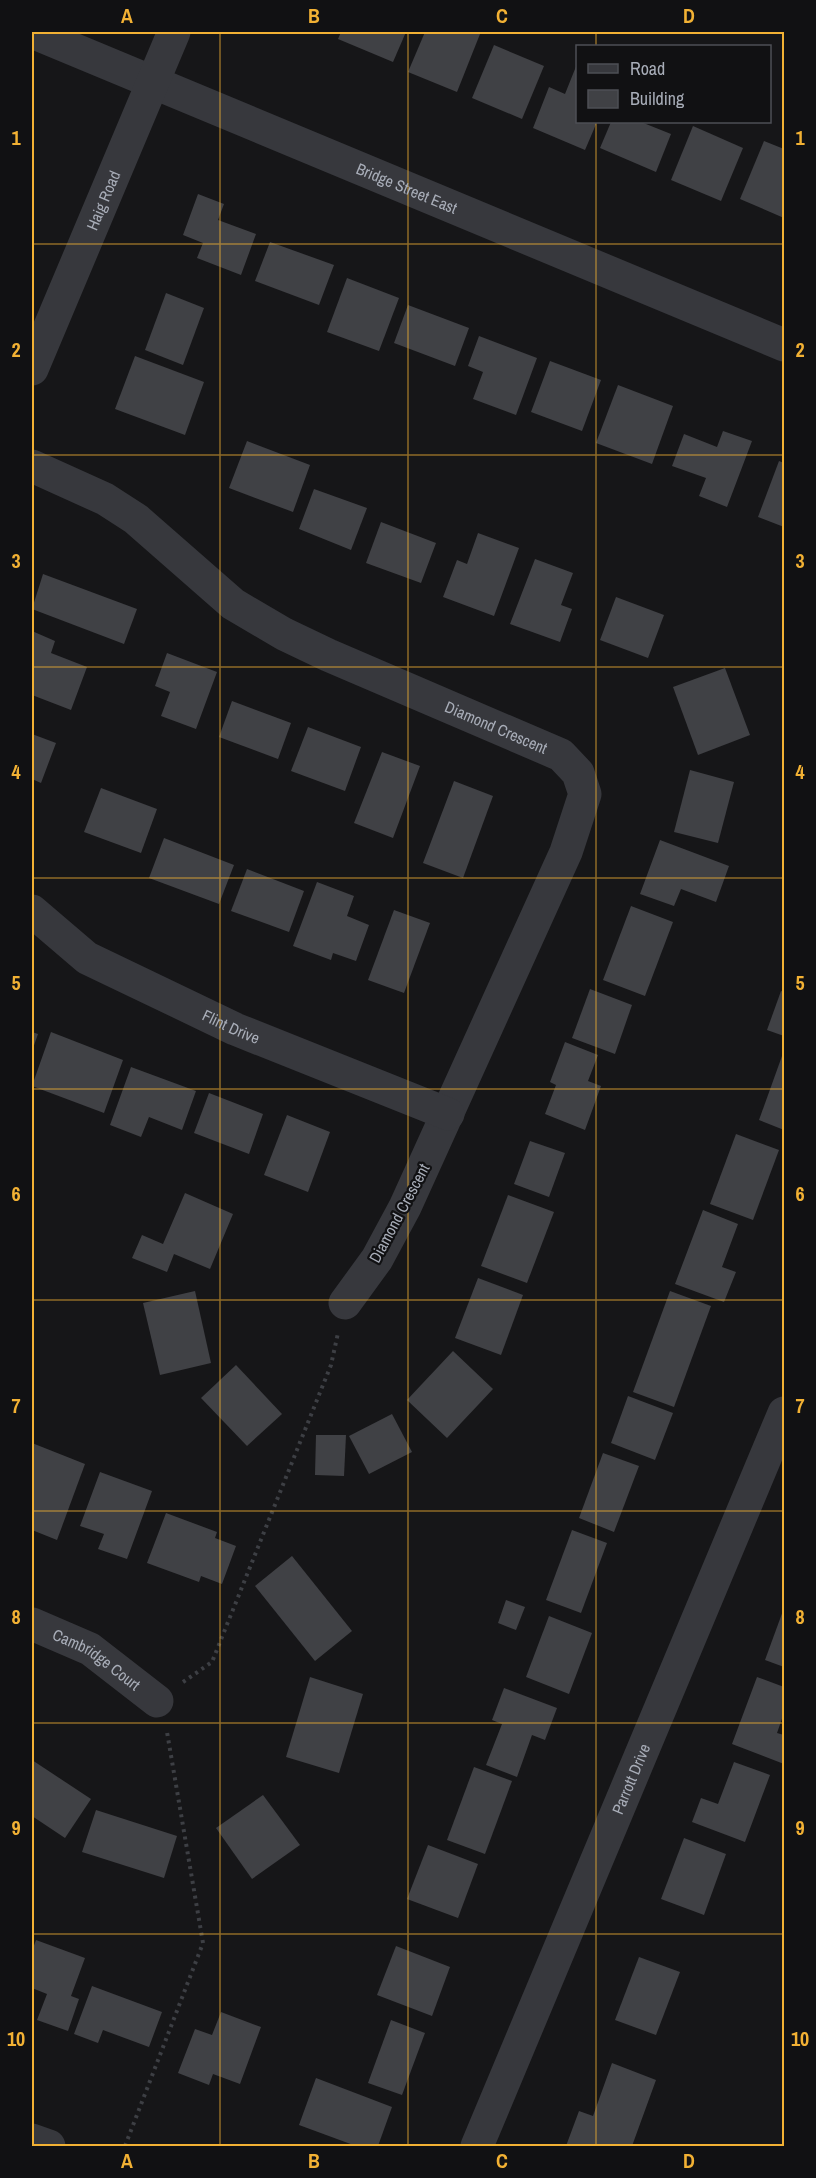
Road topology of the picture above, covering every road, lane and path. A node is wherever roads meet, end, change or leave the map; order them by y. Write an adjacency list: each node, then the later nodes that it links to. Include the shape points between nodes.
1 (32, 32): 3 (street, Bridge Street East)
2 (174, 32): 3 (street, Haig Road)
3 (152, 83): 4 (street, Bridge Street East); 5 (street, Haig Road)
4 (784, 345)
5 (32, 369)
6 (32, 466): 8 (street, Diamond Crescent, via 105,499 136,519 233,604 284,634 561,755 578,773 585,794 566,852)
7 (32, 911): 8 (street, Flint Drive, via 87,958 235,1029)
8 (448, 1114): 9 (street, Diamond Crescent, via 377,1259)
9 (345, 1303): 12 (path, via 332,1365 212,1662)
10 (784, 1413): 16 (street, Parrott Drive)
11 (32, 1624): 12 (street, Cambridge Court, via 90,1648)
12 (157, 1701): 15 (path, via 169,1740 203,1943)
13 (32, 2140): 14 (street)
14 (49, 2146)
15 (125, 2146)
16 (477, 2146)

